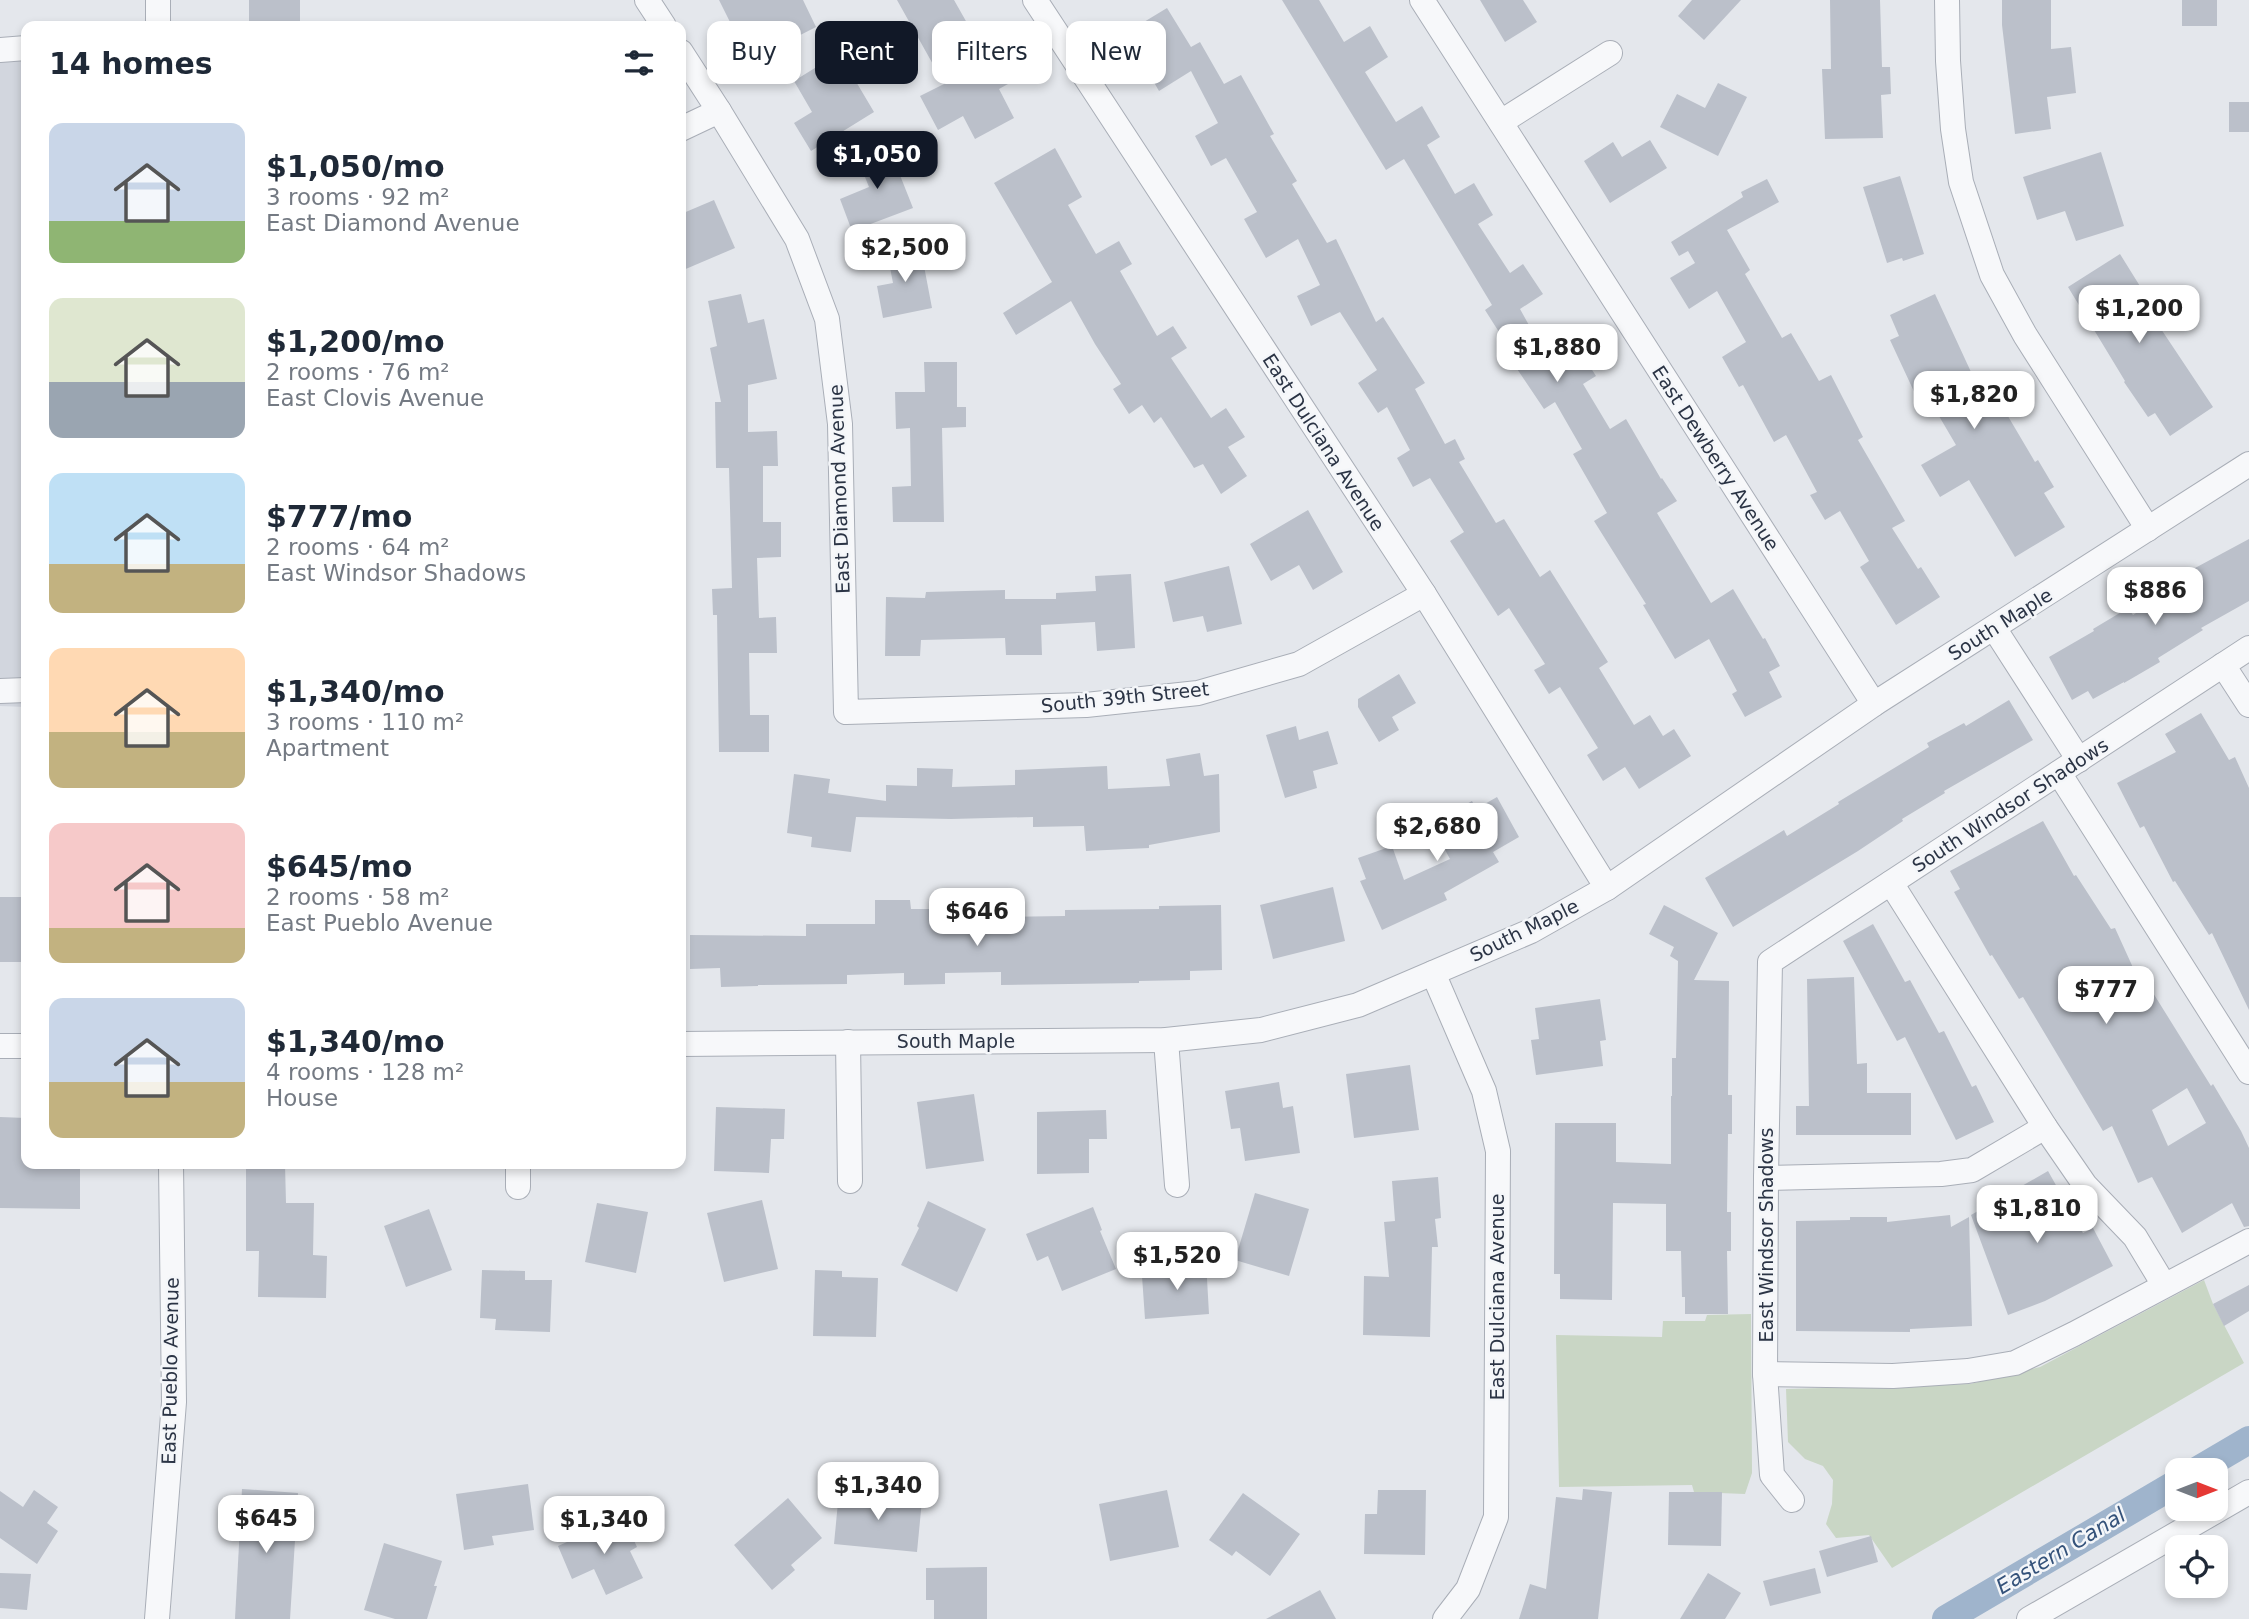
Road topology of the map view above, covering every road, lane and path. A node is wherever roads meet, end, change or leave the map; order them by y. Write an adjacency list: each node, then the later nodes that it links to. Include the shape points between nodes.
1 (158, 0): 6 (street)
2 (647, 0): 7 (street)
3 (1035, 0): 17 (street, East Dulciana Avenue)
4 (1422, 0): 13 (street, East Dewberry Avenue)
5 (1947, 0): 16 (street, via 1953,128 1961,182 1992,275)
6 (158, 21)
7 (661, 21)
8 (21, 48): 9 (street)
9 (0, 50)
10 (1609, 53): 13 (street)
11 (686, 60): 12 (street, East Diamond Avenue)
12 (719, 111): 14 (street); 25 (street, East Diamond Avenue, via 797,239 827,319 840,424)
13 (1501, 122): 23 (street, East Dewberry Avenue)
14 (686, 127)
15 (2249, 464): 16 (street, South Maple)
16 (2148, 529): 18 (street, South Maple)
17 (1424, 594): 25 (street, South 39th Street, via 1298,664 1198,694 1086,705); 28 (street, East Dulciana Avenue)
18 (1994, 628): 23 (street, South Maple); 26 (street)
19 (2249, 648): 20 (street, South Windsor Shadows)
20 (2223, 665): 24 (street); 26 (street, South Windsor Shadows)
21 (21, 690): 22 (street)
22 (0, 691)
23 (1874, 704): 28 (street, South Maple)
24 (2249, 705)
25 (846, 712)
26 (2069, 766): 27 (street, South Windsor Shadows); 36 (street)
27 (1891, 883): 29 (street, South Windsor Shadows); 37 (street)
28 (1606, 888): 30 (street, South Maple, via 1531,931)
29 (1770, 962): 39 (street, East Windsor Shadows)
30 (1433, 973): 31 (street, South Maple, via 1358,1005 1261,1030); 48 (street, East Dulciana Avenue, via 1484,1091 1498,1151 1496,1517 1468,1589)
31 (1166, 1040): 32 (street, South Maple); 41 (street)
32 (848, 1042): 33 (street, South Maple); 40 (street)
33 (686, 1044)
34 (0, 1046): 35 (street)
35 (21, 1046)
36 (2249, 1072)
37 (2045, 1127): 39 (street, via 1972,1170); 43 (street, via 2085,1185 2135,1237)
38 (171, 1169): 47 (street, East Pueblo Avenue, via 174,1402)
39 (1766, 1178): 44 (street, East Windsor Shadows)
40 (850, 1181)
41 (1177, 1185)
42 (2249, 1241): 43 (street)
43 (2164, 1285): 44 (street, via 2015,1363 1893,1376)
44 (1765, 1374): 46 (street, East Windsor Shadows, via 1772,1475)
45 (2249, 1492): 49 (street)
46 (1792, 1500)
47 (157, 1619)
48 (1444, 1619)
49 (2029, 1619)

